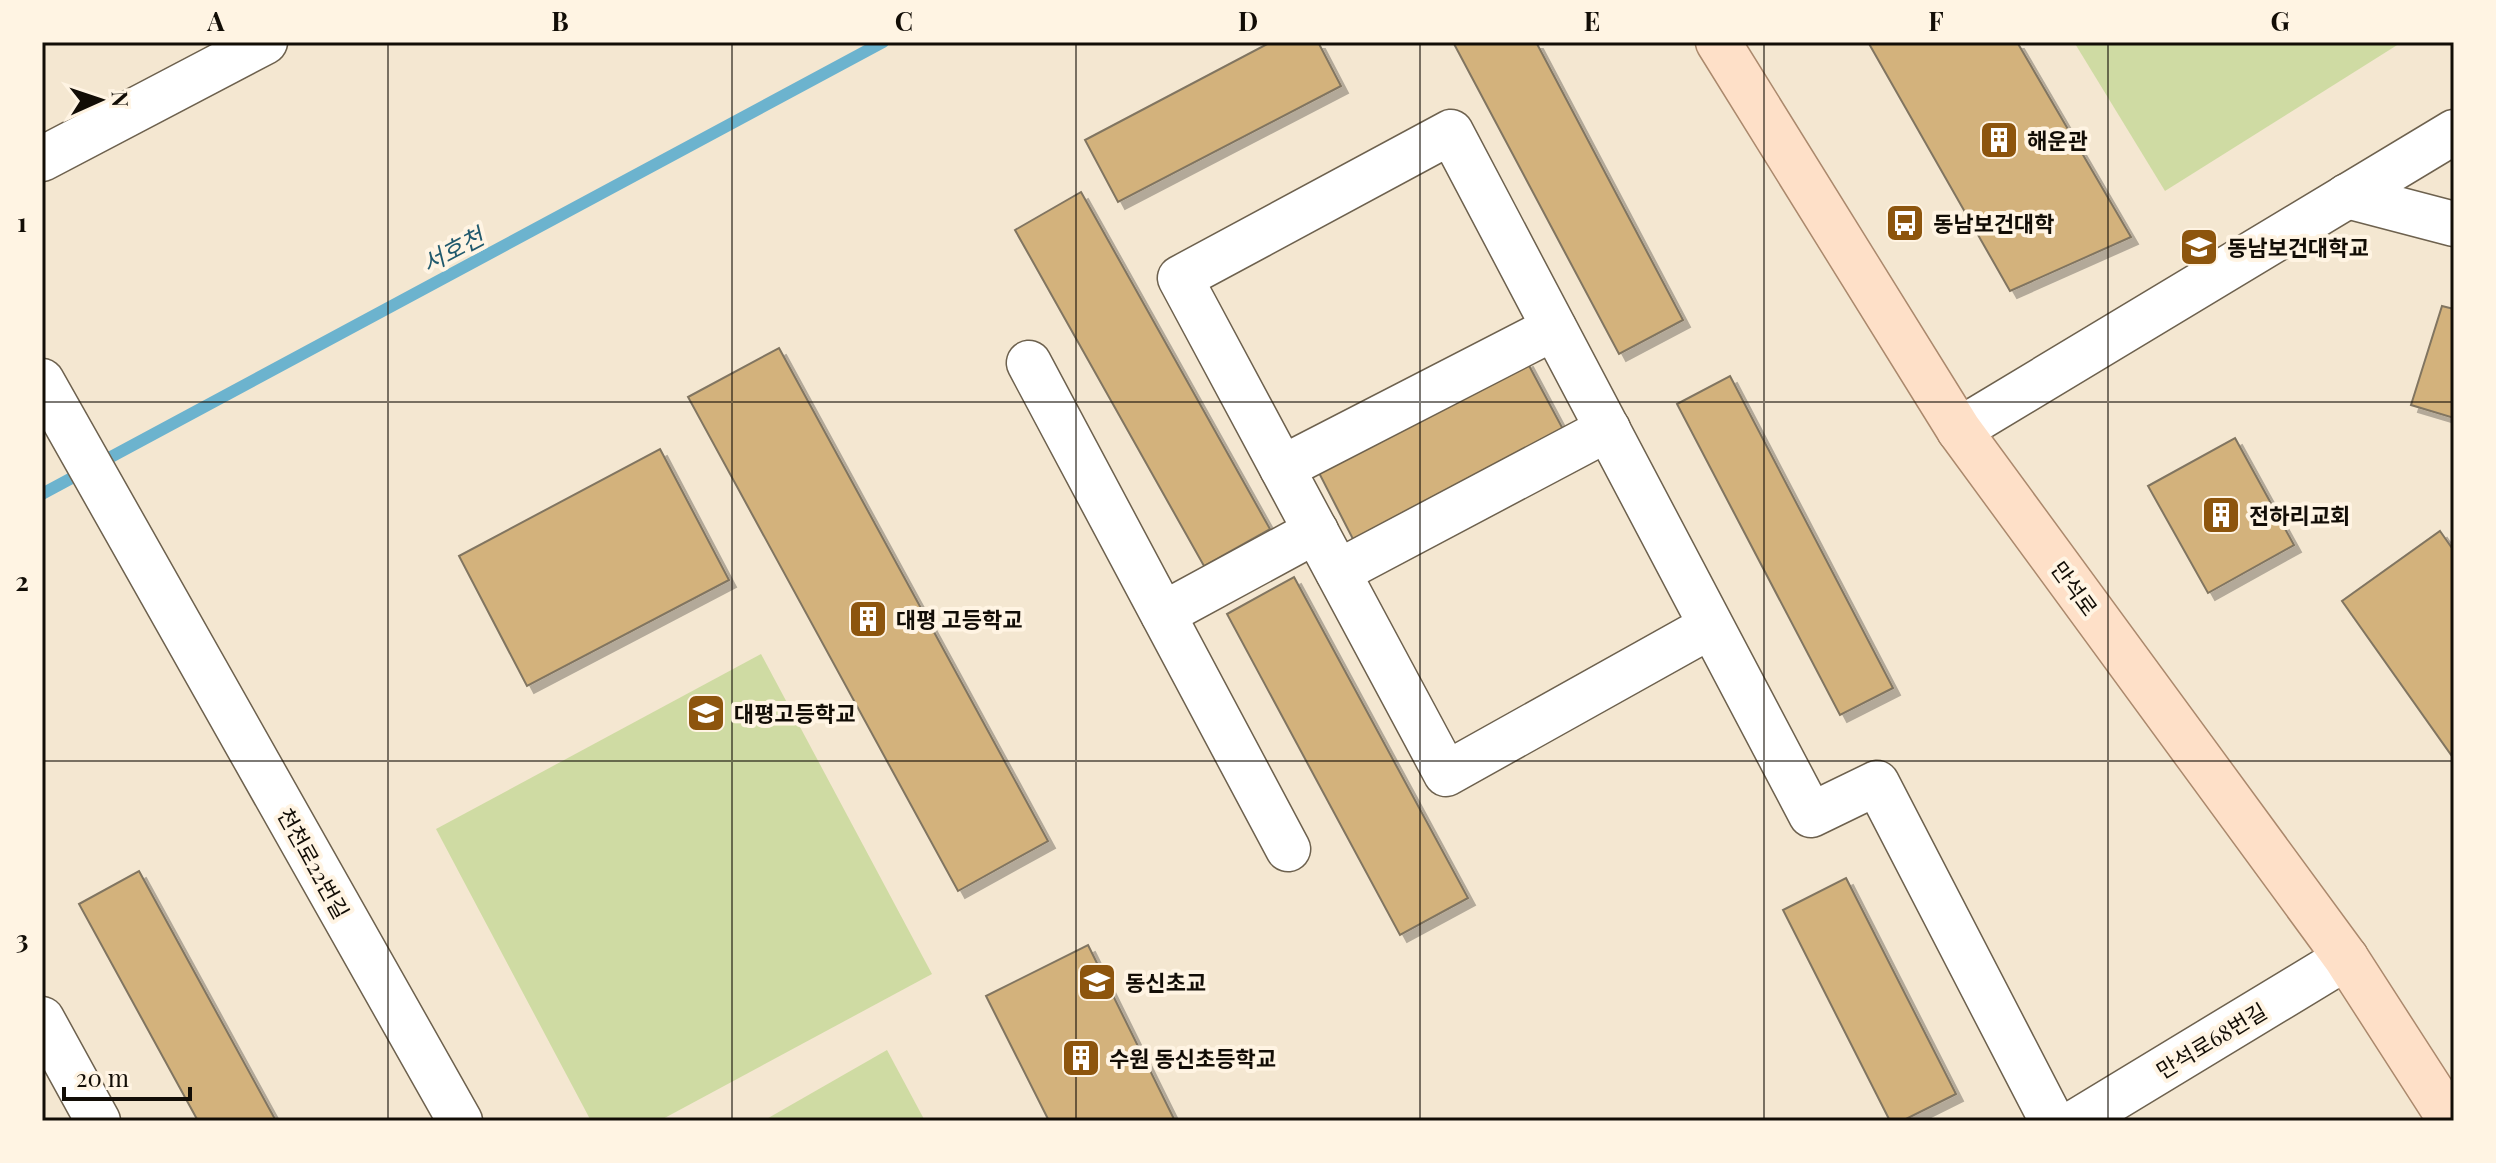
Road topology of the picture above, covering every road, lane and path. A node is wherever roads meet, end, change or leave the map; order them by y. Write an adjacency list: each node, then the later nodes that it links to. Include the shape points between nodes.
1 (265, 42): 4 (street)
2 (1718, 42): 11 (main road, 만석로)
3 (2454, 132): 5 (street)
4 (42, 159)
5 (2347, 196): 6 (street); 11 (street)
6 (2454, 224)
7 (1554, 328): 10 (street); 12 (street); 12 (street, via 1451,132 1180,278)
8 (1029, 363): 15 (street)
9 (42, 381): 21 (street, 천천로22번길)
10 (1608, 429): 14 (street); 16 (street)
11 (1959, 430): 18 (main road, 만석로)
12 (1282, 468): 13 (street)
13 (1316, 531): 14 (street); 15 (street)
14 (1338, 572): 16 (street, via 1446,774)
15 (1163, 614): 17 (street)
16 (1711, 626): 22 (street, via 1811,815 1877,783)
17 (1288, 849)
18 (2346, 958): 23 (street, 만석로68번길); 24 (main road, 만석로)
19 (42, 1019): 20 (street)
20 (98, 1121)
21 (460, 1121)
22 (2052, 1121)
23 (2077, 1121)
24 (2451, 1121)

